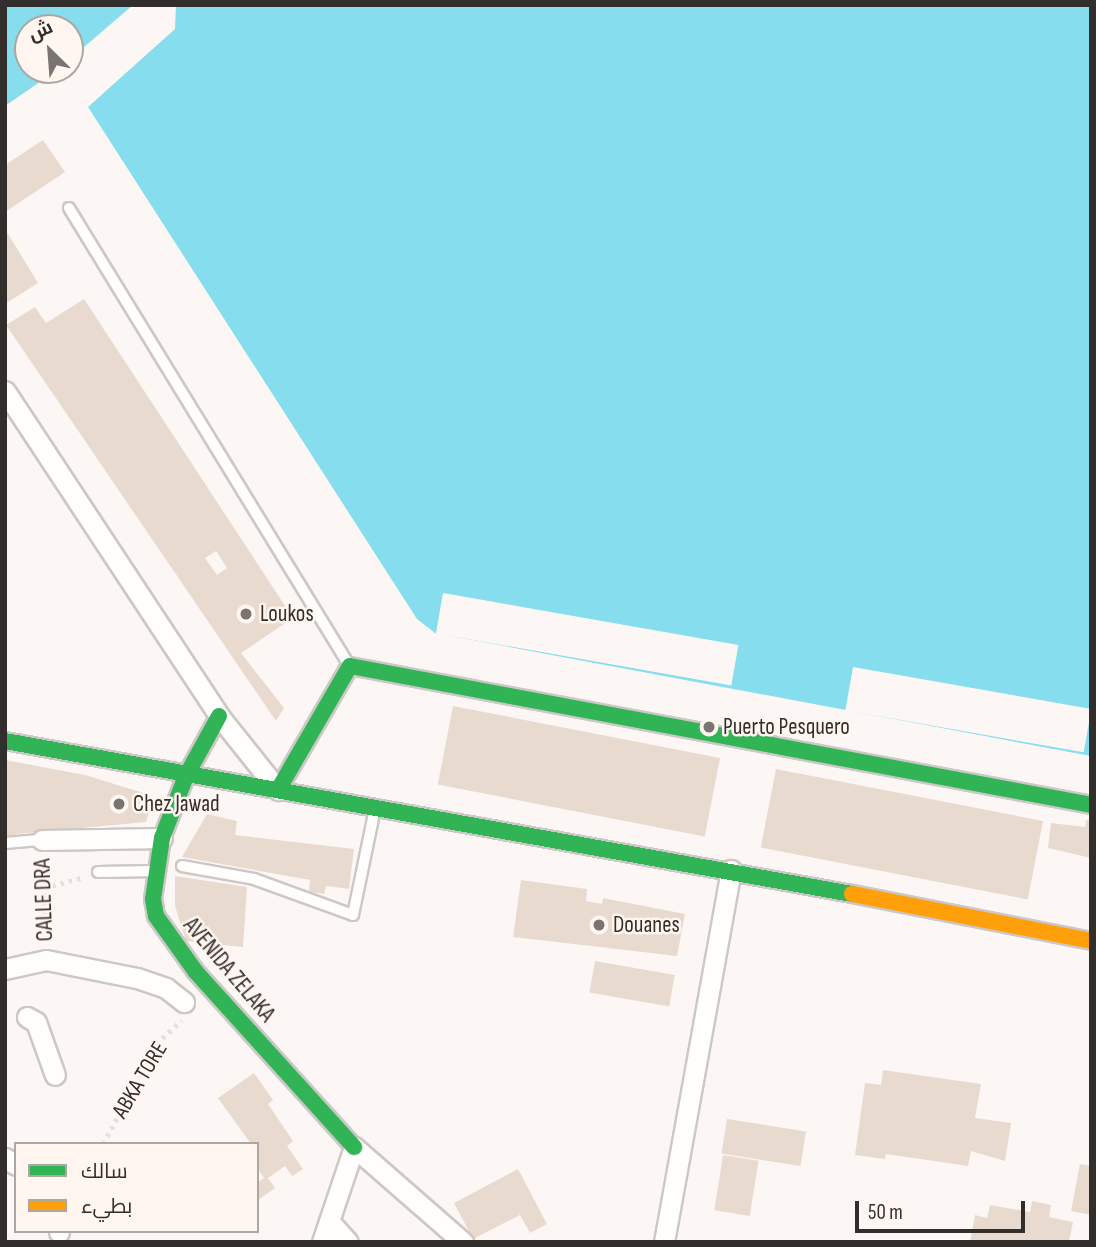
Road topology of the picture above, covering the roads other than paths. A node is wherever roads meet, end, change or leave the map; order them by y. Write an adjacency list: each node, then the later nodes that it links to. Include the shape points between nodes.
1 (69, 208): 3 (lane)
2 (5, 391): 4 (street)
3 (350, 666): 7 (street); 8 (street)
4 (219, 716): 6 (street, AVENIDA ZELAKA); 7 (street)
5 (5, 741): 6 (street)
6 (186, 776): 7 (street); 10 (street, AVENIDA ZELAKA)
7 (278, 790): 9 (street)
8 (1091, 805)
9 (375, 808): 13 (lane, via 354,915 254,879); 14 (street)
10 (162, 838): 11 (street); 15 (street, AVENIDA ZELAKA)
11 (42, 841): 12 (lane)
12 (5, 843)
13 (182, 866)
14 (731, 870): 17 (street); 27 (street)
15 (156, 871): 16 (lane); 22 (street, AVENIDA ZELAKA, via 156,916 181,954)
16 (98, 872)
17 (1091, 941)
18 (5, 969): 19 (street, via 46,960 137,978 166,988)
19 (185, 1010)
20 (27, 1017): 21 (street, via 36,1022)
21 (55, 1075)
22 (354, 1147): 23 (street); 26 (street)
23 (329, 1221): 24 (street); 25 (street)
24 (322, 1242)
25 (348, 1242)
26 (463, 1242)
27 (664, 1242)

